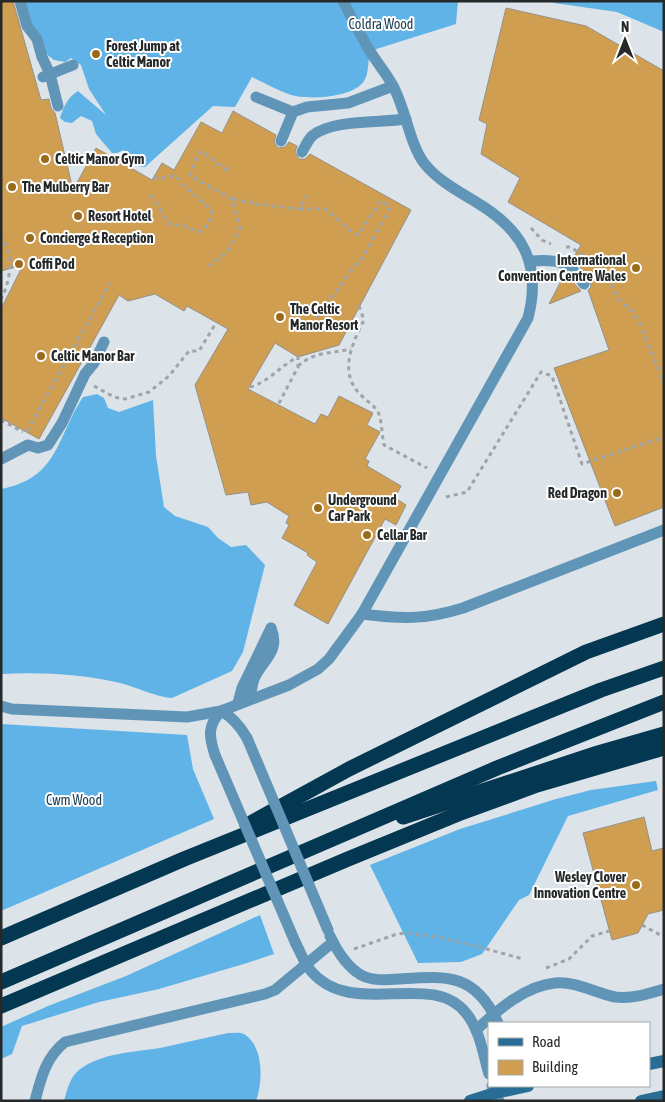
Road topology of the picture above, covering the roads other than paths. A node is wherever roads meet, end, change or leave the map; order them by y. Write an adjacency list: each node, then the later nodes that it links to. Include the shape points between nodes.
1 (20, 1): 4 (lane, via 27,26 37,39)
2 (343, 1): 5 (lane)
3 (73, 65): 4 (lane)
4 (47, 75): 7 (lane)
5 (393, 86): 8 (lane, via 348,103 307,106); 9 (lane)
6 (256, 97): 8 (lane)
7 (58, 106)
8 (293, 112): 10 (lane)
9 (406, 119): 11 (lane, via 326,128 311,136); 12 (lane, via 426,166 502,220 520,240)
10 (281, 141)
11 (302, 152)
12 (530, 260): 13 (lane, via 564,264); 17 (lane, via 533,290 528,318)
13 (584, 284)
14 (104, 342): 15 (lane, via 48,445 38,448 28,444)
15 (1, 459)
16 (664, 530): 17 (lane, via 439,616 415,618)
17 (362, 614): 20 (lane, via 318,669 289,685)
18 (664, 624): 28 (highway, via 586,652 349,769)
19 (664, 668): 28 (highway, via 601,690)
20 (250, 699): 22 (lane); 22 (lane, via 254,678 273,648 271,628 242,688)
21 (664, 702): 27 (highway)
22 (238, 704): 24 (lane)
23 (1, 706): 24 (lane, via 187,717)
24 (220, 711): 30 (lane, bridge, via 237,723 247,738); 31 (lane, bridge, via 210,731 215,756)
25 (664, 734): 27 (highway)
26 (664, 748): 34 (highway, via 537,785 458,814)
27 (325, 841): 32 (highway)
28 (184, 859): 29 (highway)
29 (1, 938)
30 (333, 942): 31 (lane); 35 (lane, via 346,963 361,975 388,980 436,977 462,983 482,996)
31 (305, 963): 37 (lane, via 319,978 340,990 365,995 424,994 450,1000 466,1012); 44 (lane, via 275,990 265,994 65,1042 48,1060)
32 (1, 982)
33 (664, 989): 35 (lane, via 622,997 555,983 523,995)
34 (1, 1006)
35 (496, 1018)
36 (488, 1023): 37 (lane)
37 (476, 1030): 40 (lane)
38 (664, 1061): 39 (main road)
39 (650, 1064)
40 (488, 1071)
41 (523, 1087): 42 (main road)
42 (495, 1093): 45 (main road)
43 (664, 1096): 46 (main road)
44 (35, 1101)
45 (470, 1101)
46 (640, 1101)

